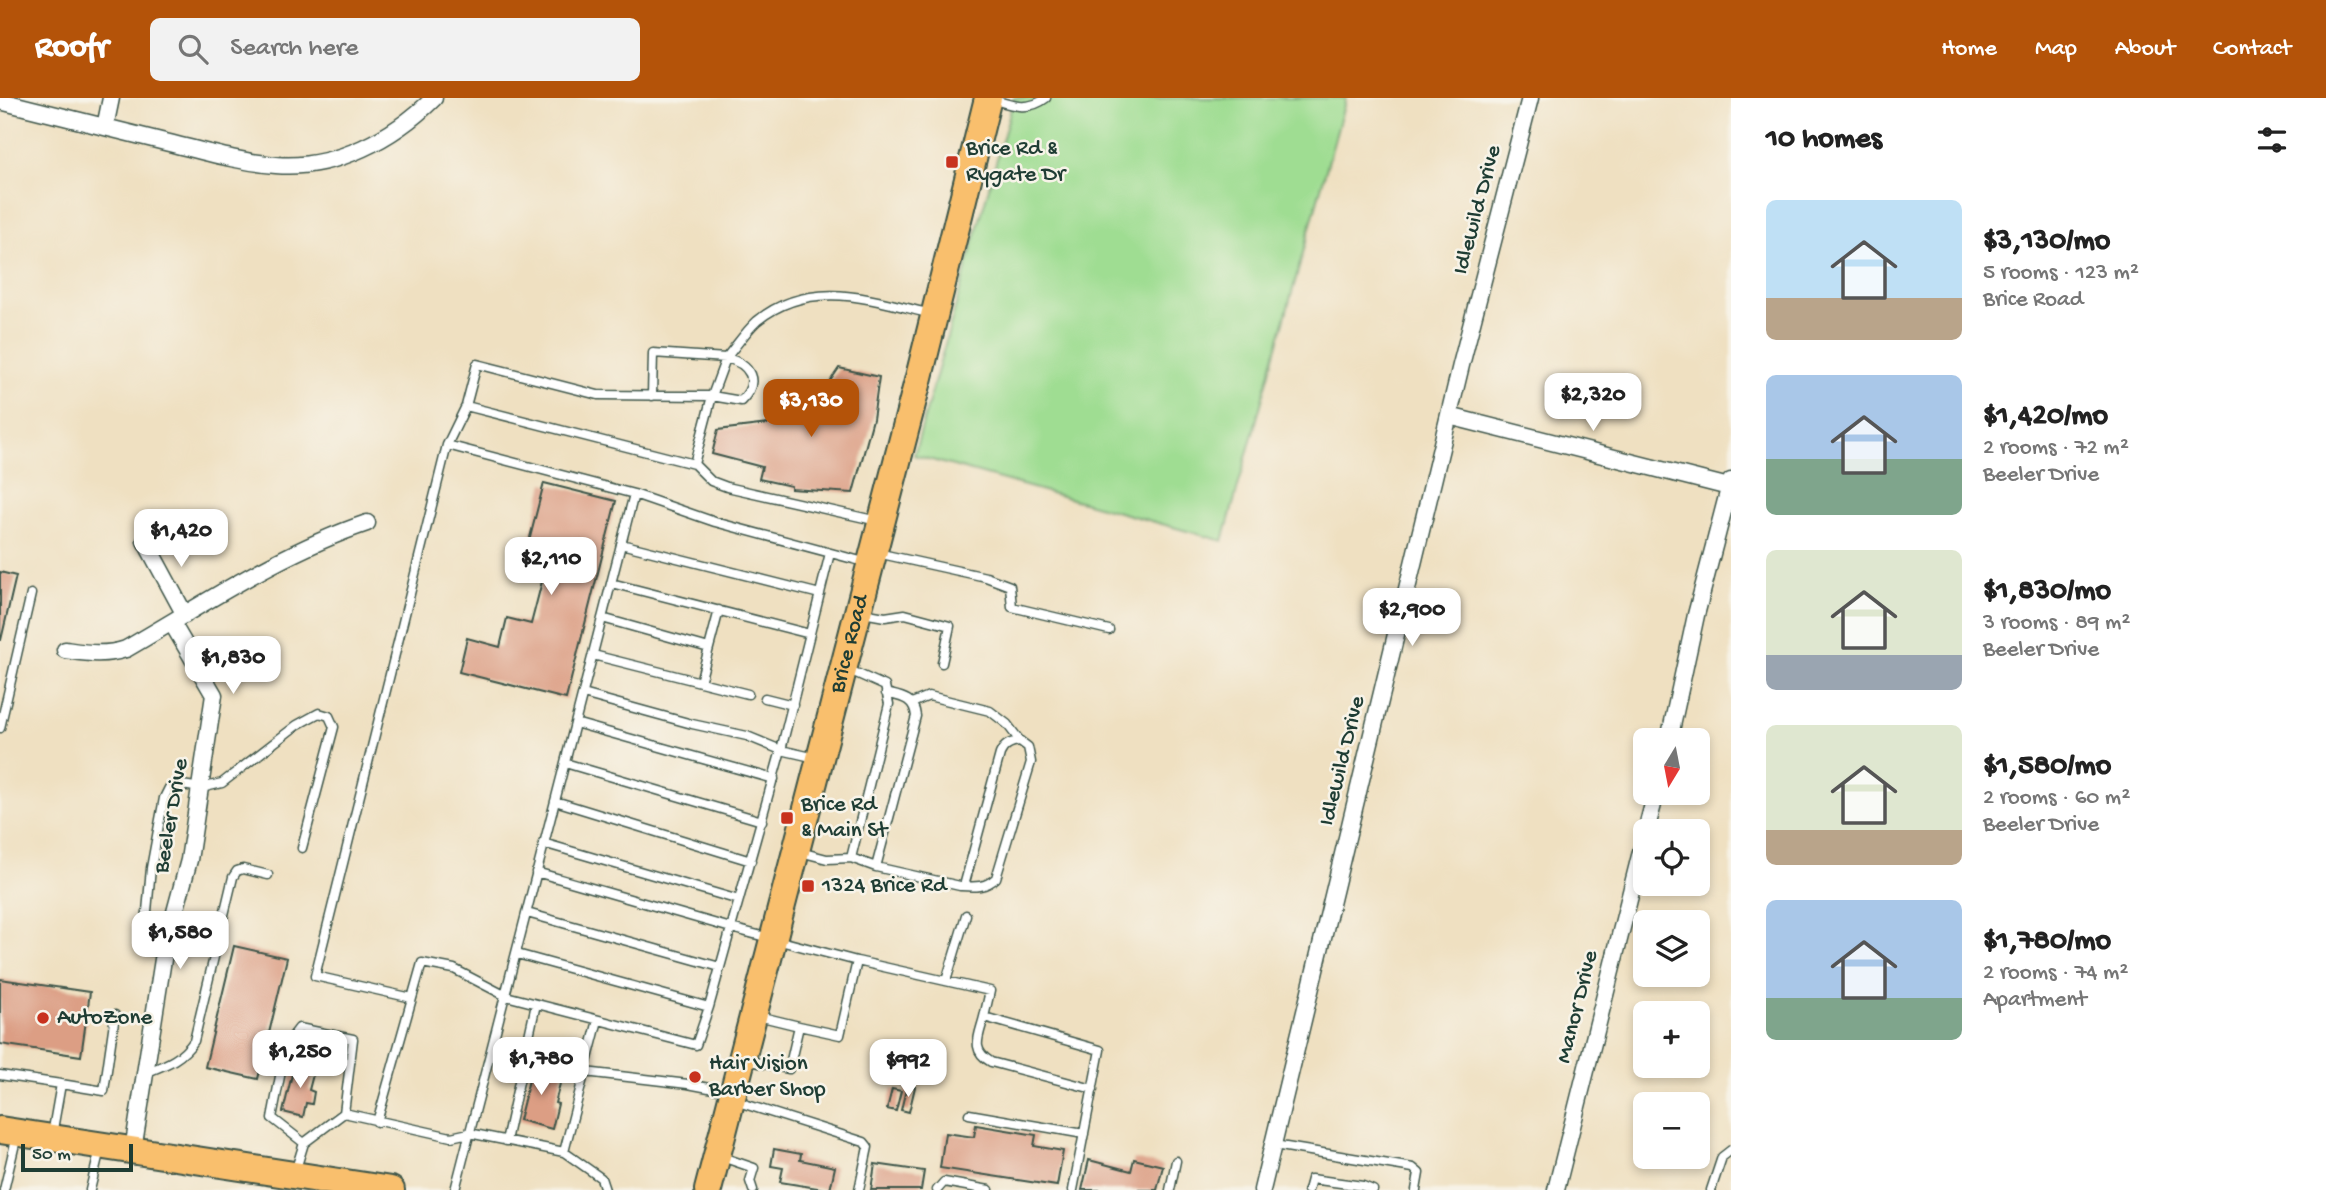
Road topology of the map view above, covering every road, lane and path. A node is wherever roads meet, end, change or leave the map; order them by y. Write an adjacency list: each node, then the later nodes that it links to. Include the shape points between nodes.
1 (111, 98): 7 (street)
2 (434, 98): 7 (street, via 414,118 375,143 310,163 278,166)
3 (987, 98): 4 (lane, via 1018,107); 8 (main road, Brice Road)
4 (1045, 98)
5 (1530, 98): 13 (street, Idlewild Drive)
6 (0, 101): 7 (street)
7 (105, 127)
8 (935, 315): 9 (lane, via 842,295 815,295 786,302 756,322); 18 (main road, Brice Road)
9 (726, 358): 10 (lane, via 653,353); 11 (lane); 11 (lane, via 749,370 749,393 741,401)
10 (652, 396): 11 (lane); 12 (lane, via 598,395 477,364)
11 (712, 396): 15 (lane)
12 (466, 406): 14 (lane); 15 (lane)
13 (1449, 416): 16 (street); 103 (street, Idlewild Drive)
14 (447, 445): 17 (lane); 79 (lane, via 315,976)
15 (694, 464): 18 (lane, via 710,481 727,487)
16 (1730, 484): 47 (street)
17 (634, 494): 21 (lane); 22 (lane)
18 (882, 522): 23 (main road, Brice Road)
19 (367, 523): 30 (street, via 333,534)
20 (145, 541): 30 (street, Beeler Drive)
21 (621, 544): 24 (lane); 26 (lane)
22 (830, 553): 23 (lane); 26 (lane)
23 (872, 558): 28 (main road, Brice Road); 31 (lane, via 986,577 1010,586 1012,607)
24 (611, 583): 27 (lane); 29 (lane)
25 (31, 594): 46 (lane)
26 (820, 594): 32 (lane)
27 (719, 610): 32 (lane); 33 (lane)
28 (859, 612): 36 (lane, via 885,617 905,614 950,626); 37 (main road, Brice Road)
29 (602, 618): 33 (lane); 35 (lane)
30 (178, 619): 34 (street, via 110,654); 53 (street, Beeler Drive, via 214,695)
31 (1109, 630)
32 (810, 634): 44 (lane)
33 (709, 648): 38 (lane)
34 (65, 650)
35 (593, 655): 38 (lane); 40 (lane)
36 (942, 663)
37 (844, 668): 39 (lane, via 885,686); 50 (main road, Brice Road)
38 (700, 682): 41 (lane)
39 (886, 693): 43 (lane); 59 (lane, via 889,704)
40 (583, 694): 45 (lane); 49 (lane, via 747,736)
41 (748, 694)
42 (765, 698): 44 (lane)
43 (912, 703): 48 (lane, via 929,696 990,711); 61 (lane, via 916,716)
44 (793, 705): 49 (lane)
45 (575, 723): 51 (lane); 52 (lane)
46 (0, 728)
47 (1672, 728)
48 (1020, 741): 65 (lane, via 1010,742 1000,754); 65 (lane, via 1028,747 1031,762 996,878 988,885)
49 (781, 750): 50 (lane); 52 (lane)
50 (821, 759): 58 (main road, Brice Road)
51 (565, 763): 54 (lane); 55 (lane)
52 (774, 779): 55 (lane)
53 (201, 788): 57 (lane, via 222,783 319,713 329,716 334,726); 69 (street, Beeler Drive); 73 (lane, via 176,784 164,797 144,944 151,953)
54 (555, 801): 56 (lane); 60 (lane)
55 (762, 821): 60 (lane)
56 (543, 843): 62 (lane); 66 (lane)
57 (302, 848)
58 (797, 851): 59 (lane, via 827,859); 72 (main road, Brice Road)
59 (851, 858): 61 (lane)
60 (751, 861): 66 (lane)
61 (876, 867): 65 (lane)
62 (536, 872): 67 (lane); 70 (lane)
63 (268, 874): 71 (lane, via 237,871)
64 (1633, 885): 128 (street, Manor Drive)
65 (964, 886)
66 (739, 900): 70 (lane)
67 (527, 913): 74 (lane); 76 (lane)
68 (966, 915): 77 (lane)
69 (174, 918): 71 (lane); 73 (street, Beeler Drive)
70 (731, 928): 72 (lane); 76 (lane)
71 (221, 930): 89 (lane, via 194,1041 175,1062)
72 (775, 939): 75 (lane); 83 (main road, Brice Road)
73 (164, 953): 89 (street, Beeler Drive)
74 (517, 954): 78 (lane); 81 (lane)
75 (857, 961): 77 (lane); 86 (lane, via 840,1035)
76 (720, 967): 81 (lane)
77 (946, 981): 84 (lane, via 990,991)
78 (506, 996): 79 (lane, via 454,969 422,963); 80 (lane); 98 (lane)
79 (412, 998): 96 (lane)
80 (537, 1004): 85 (lane); 101 (lane)
81 (709, 1007): 85 (lane, via 696,1045)
82 (115, 1015): 91 (lane, via 104,1091)
83 (754, 1015): 86 (lane); 87 (main road, Brice Road)
84 (984, 1017): 92 (lane, via 977,1044 982,1057); 92 (lane, via 1100,1050)
85 (598, 1020): 88 (lane)
86 (799, 1026): 87 (lane, via 789,1069)
87 (742, 1059): 93 (main road, Brice Road)
88 (584, 1072): 93 (lane, via 688,1084); 107 (lane)
89 (145, 1073): 105 (street, Beeler Drive)
90 (0, 1075): 91 (lane)
91 (61, 1084): 100 (lane)
92 (1093, 1089): 99 (lane)
93 (732, 1096): 108 (main road, Brice Road); 119 (lane, via 864,1142 869,1147)
94 (344, 1114): 96 (lane); 102 (lane); 102 (lane, via 353,1039 299,1028 286,1045 272,1118)
95 (969, 1114): 99 (lane)
96 (377, 1122): 98 (lane, via 451,1137)
97 (9, 1131): 100 (main road); 112 (lane)
98 (469, 1133): 101 (lane); 115 (lane)
99 (1084, 1134): 122 (lane)
100 (52, 1138): 104 (main road)
101 (506, 1141): 107 (lane)
102 (304, 1143): 110 (lane)
103 (1274, 1145): 124 (street, Idlewild Drive); 127 (lane, via 1413,1168 1419,1172)
104 (101, 1146): 105 (main road); 113 (lane)
105 (133, 1150): 110 (main road)
106 (1731, 1150): 129 (lane, via 1722,1157)
107 (565, 1152): 116 (lane, via 601,1178)
108 (716, 1155): 117 (main road, Brice Road); 118 (lane, via 754,1168)
109 (1176, 1161): 123 (lane)
110 (295, 1175): 111 (main road)
111 (341, 1186): 114 (main road)
112 (4, 1190)
113 (90, 1190)
114 (391, 1190)
115 (455, 1190)
116 (605, 1190)
117 (708, 1190)
118 (753, 1190)
119 (859, 1190)
120 (936, 1190): 121 (lane, via 944,1182)
121 (989, 1190)
122 (1073, 1190)
123 (1170, 1190)
124 (1262, 1190)
125 (1308, 1190): 126 (lane, via 1311,1179)
126 (1373, 1190)
127 (1416, 1190)
128 (1556, 1190)
129 (1712, 1190)

